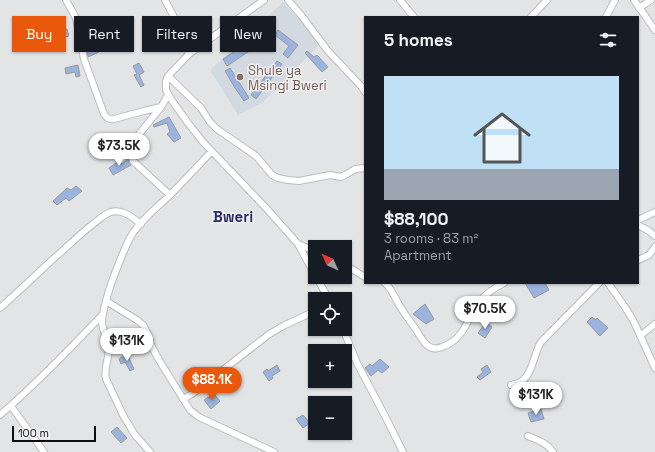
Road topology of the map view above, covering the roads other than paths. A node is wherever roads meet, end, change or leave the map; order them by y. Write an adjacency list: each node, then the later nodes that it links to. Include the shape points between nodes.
1 (66, 0): 19 (street, via 76,18 84,59 106,117 110,120)
2 (165, 0): 15 (street, via 186,40)
3 (264, 0): 15 (street)
4 (288, 0): 17 (street, via 328,51)
5 (400, 0): 11 (street)
6 (548, 0): 12 (street)
7 (615, 0): 13 (street)
8 (634, 0): 10 (street)
9 (651, 0): 10 (street)
10 (639, 8): 14 (street)
11 (413, 16)
12 (532, 16)
13 (607, 16)
14 (655, 30)
15 (189, 54): 16 (street)
16 (168, 76): 18 (street, via 165,85); 21 (street, via 201,108 216,129 256,156 278,178 299,180 330,175 341,177 355,169)
17 (364, 90)
18 (168, 95): 19 (street); 20 (street)
19 (161, 107): 22 (street, via 136,138 131,153 134,162)
20 (211, 152): 22 (street); 28 (street)
21 (364, 168)
22 (170, 195): 25 (street)
23 (655, 212): 24 (street)
24 (639, 220)
25 (141, 224): 39 (street, via 131,236); 40 (street, via 121,212 109,212 102,216)
26 (639, 226): 27 (street)
27 (655, 236)
28 (298, 244): 30 (street); 32 (street)
29 (655, 247): 31 (street)
30 (308, 248)
31 (639, 259)
32 (308, 262)
33 (352, 269): 34 (street)
34 (364, 275)
35 (386, 284): 36 (street, via 427,346 438,349 457,338 481,300)
36 (502, 284)
37 (598, 284): 47 (street, via 541,342 524,380)
38 (609, 284): 45 (street, via 625,307)
39 (106, 301): 41 (street); 48 (street, via 143,326 159,360)
40 (0, 308)
41 (103, 314): 49 (street); 53 (street, via 103,330 109,354 106,379 124,417)
42 (308, 314): 48 (street, via 268,335 197,391)
43 (655, 324): 45 (street)
44 (345, 336): 55 (street)
45 (640, 336): 46 (street)
46 (655, 368)
47 (511, 385)
48 (183, 399): 54 (street, via 190,410 199,417)
49 (11, 406): 50 (street); 52 (street)
50 (0, 415)
51 (528, 436): 56 (street, via 547,445)
52 (44, 452)
53 (150, 452)
54 (274, 452)
55 (403, 452)
56 (554, 452)

